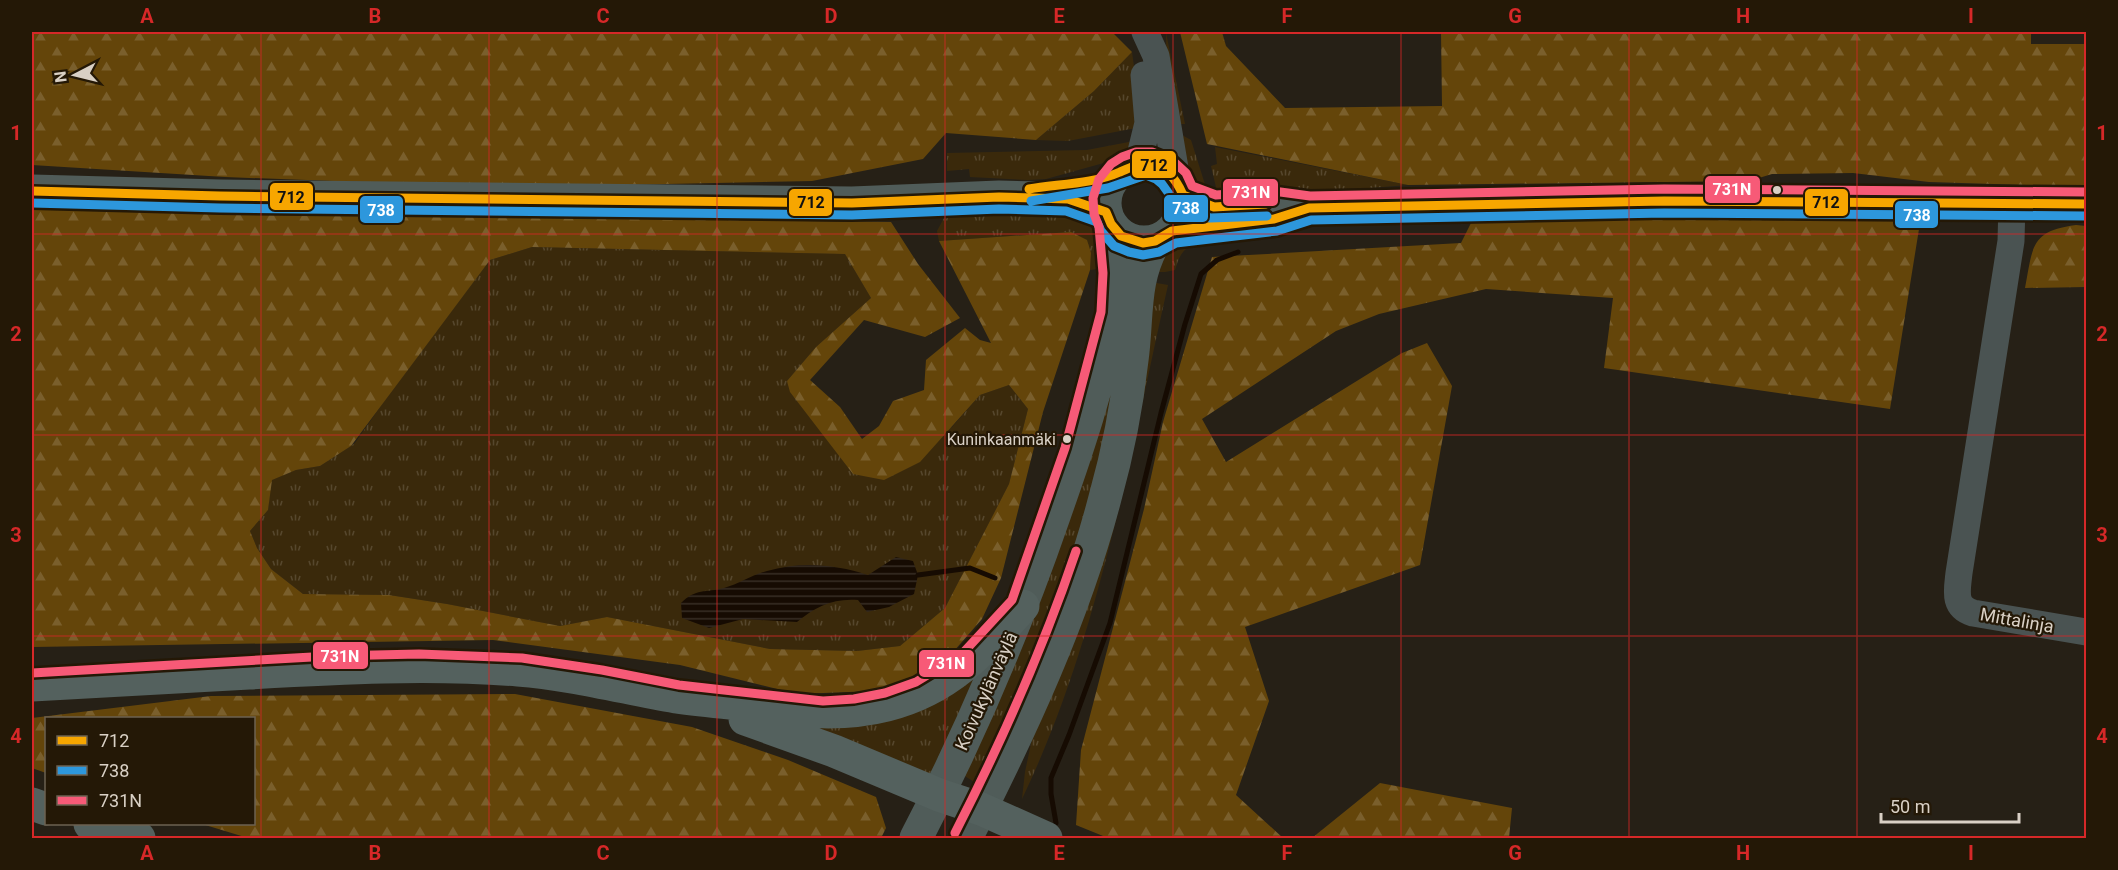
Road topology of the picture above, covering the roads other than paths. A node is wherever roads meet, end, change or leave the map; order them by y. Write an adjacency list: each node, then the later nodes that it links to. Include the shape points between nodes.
1 (1144, 32): 2 (street, via 1148,132); 3 (street, via 1156,56)
2 (1128, 169): 3 (main road, via 1151,164 1164,169); 5 (main road); 9 (main road, via 1110,184 1105,198)
3 (1180, 188): 8 (main road, via 1214,207 1273,203); 10 (main road, via 1184,207 1180,222)
4 (32, 191): 5 (main road, via 852,203)
5 (999, 197): 9 (main road, via 1068,199)
6 (2012, 203): 7 (main road); 8 (main road, via 1664,201); 12 (street, Mittalinja, via 2011,241 1957,600 1973,613)
7 (2086, 204)
8 (1309, 208): 10 (main road, via 1274,219)
9 (1108, 218): 10 (main road, via 1121,236 1133,241); 11 (main road, Koivukylänväylä, via 1115,273 1113,314 1076,453)
10 (1164, 236): 16 (main road, via 1145,259 1140,276 1132,361 1106,498 1062,627)
11 (1023, 606): 14 (highway, via 969,663 936,685 888,705 823,713); 15 (main road, Koivukylänväylä)
12 (2086, 632)
13 (32, 685): 14 (highway, via 419,666 520,670)
14 (677, 697): 15 (highway, via 782,731)
15 (939, 795): 16 (highway); 19 (main road, Koivukylänväylä)
16 (981, 809): 20 (main road); 21 (highway)
17 (94, 825): 18 (highway)
18 (139, 838)
19 (916, 838)
20 (966, 838)
21 (1046, 838)

